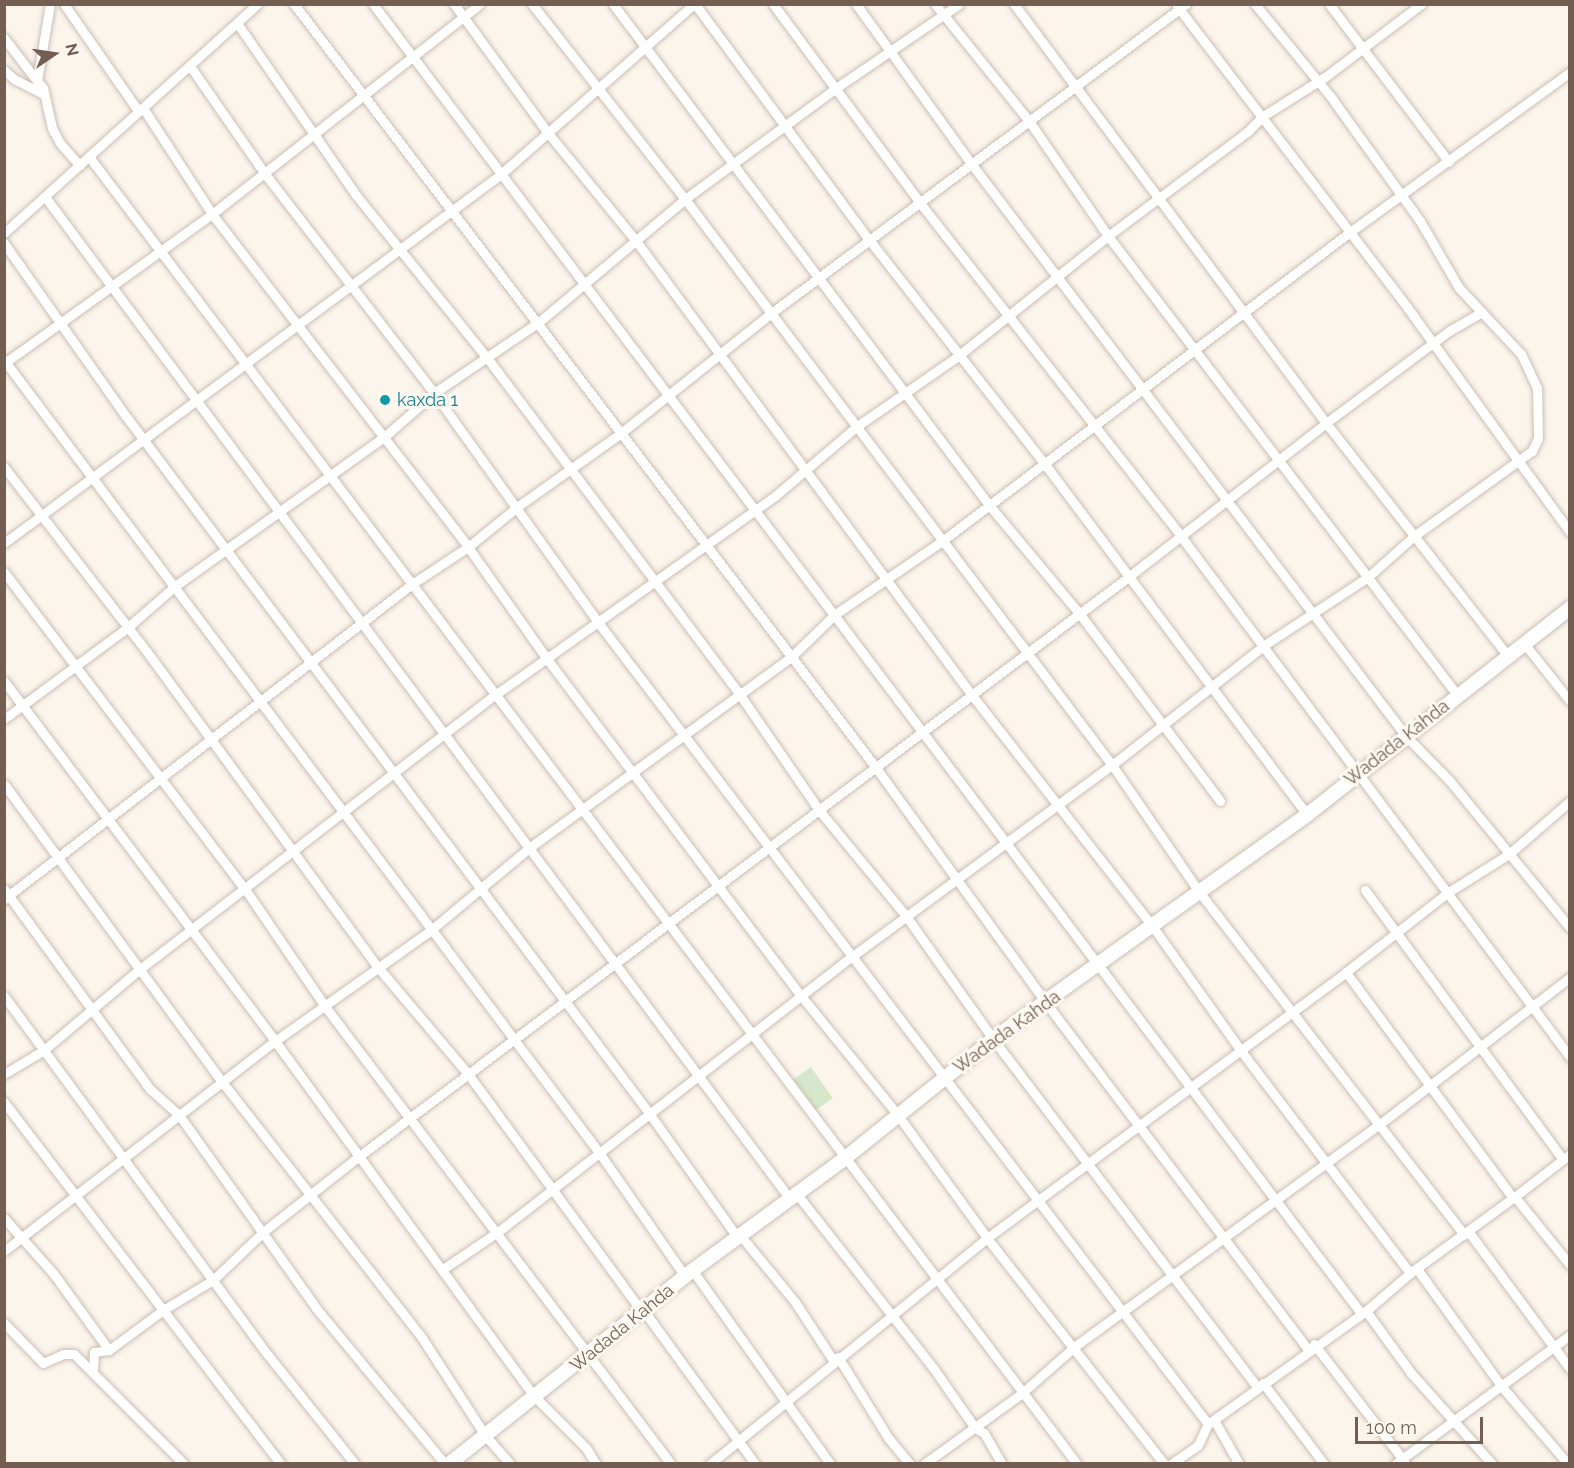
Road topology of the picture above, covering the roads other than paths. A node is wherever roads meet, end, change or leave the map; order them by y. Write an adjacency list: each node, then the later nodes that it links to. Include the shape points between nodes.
1 (50, 4): 31 (street)
2 (64, 4): 38 (street)
3 (256, 4): 22 (street)
4 (294, 4): 37 (street)
5 (373, 4): 27 (street)
6 (454, 4): 21 (street)
7 (480, 4): 21 (street)
8 (532, 4): 33 (street)
9 (613, 4): 24 (street)
10 (695, 4): 24 (street); 41 (street)
11 (773, 4): 34 (street)
12 (856, 4): 26 (street)
13 (935, 4): 20 (street)
14 (959, 4): 20 (street)
15 (1014, 4): 35 (street)
16 (1255, 4): 32 (street)
17 (1329, 4): 25 (street)
18 (1421, 4): 25 (street)
19 (1180, 6): 35 (street); 39 (street)
20 (944, 16): 26 (street); 40 (street)
21 (463, 18): 27 (street); 42 (street)
22 (237, 23): 28 (street); 43 (street)
23 (4, 38): 31 (street)
24 (648, 48): 33 (street); 47 (street)
25 (1362, 49): 32 (street); 45 (street)
26 (889, 52): 34 (street); 48 (street)
27 (413, 57): 37 (street); 50 (street)
28 (190, 66): 38 (street); 49 (street)
29 (4, 70): 36 (street)
30 (1569, 72): 45 (street)
31 (37, 81): 36 (street)
32 (1317, 81): 39 (street); 51 (street)
33 (599, 88): 42 (street); 53 (street)
34 (836, 88): 41 (street); 55 (street)
35 (1075, 88): 40 (street); 54 (street)
36 (44, 94): 46 (street, via 52,128 71,159)
37 (366, 97): 43 (street); 56 (street)
38 (141, 110): 44 (street); 57 (street)
39 (1263, 116): 54 (street); 59 (street)
40 (1029, 121): 48 (street); 60 (street)
41 (787, 126): 47 (street); 62 (street)
42 (549, 133): 50 (street); 61 (street)
43 (314, 134): 49 (street); 64 (street, via 356,195)
44 (90, 159): 46 (street); 65 (street)
45 (1449, 162): 51 (street)
46 (80, 166): 52 (street)
47 (732, 166): 53 (street); 67 (street)
48 (973, 166): 55 (street); 66 (street)
49 (265, 174): 57 (street); 68 (street)
50 (501, 174): 56 (street); 69 (street)
51 (1399, 195): 59 (street); 71 (street, via 1420,221 1459,288)
52 (46, 198): 58 (street); 70 (street)
53 (685, 199): 61 (street); 73 (street)
54 (1158, 200): 60 (street); 72 (street)
55 (920, 203): 62 (street); 74 (street)
56 (451, 213): 64 (street); 75 (street)
57 (212, 214): 65 (street); 77 (street)
58 (4, 232)
59 (1350, 232): 72 (street); 78 (street)
60 (1108, 236): 66 (street); 79 (street)
61 (636, 241): 69 (street); 80 (street)
62 (870, 241): 67 (street); 81 (street)
63 (4, 243): 76 (street)
64 (401, 248): 68 (street); 82 (street)
65 (160, 251): 70 (street); 84 (street)
66 (1059, 278): 74 (street); 85 (street)
67 (818, 281): 73 (street); 86 (street)
68 (347, 285): 77 (street); 87 (street)
69 (585, 285): 75 (street); 88 (street)
70 (113, 287): 76 (street); 89 (street)
71 (1482, 312): 78 (street); 96 (street, via 1521,354 1537,388 1538,438 1532,451)
72 (1244, 313): 79 (street); 90 (street)
73 (770, 314): 80 (street); 92 (street)
74 (1006, 316): 81 (street); 91 (street)
75 (539, 322): 82 (street); 93 (street)
76 (60, 324): 83 (street); 95 (street)
77 (295, 324): 84 (street); 94 (street)
78 (1432, 346): 90 (street); 96 (street)
79 (1194, 350): 85 (street); 98 (street)
80 (720, 354): 88 (street); 100 (street)
81 (958, 356): 86 (street); 97 (street)
82 (488, 358): 87 (street); 101 (street)
83 (5, 361): 103 (street)
84 (244, 362): 89 (street); 102 (street)
85 (1142, 389): 91 (street); 104 (street)
86 (906, 392): 92 (street); 105 (street)
87 (434, 393): 94 (street); 106 (street)
88 (668, 396): 93 (street); 107 (street)
89 (197, 402): 95 (street); 108 (street)
90 (1326, 423): 98 (street); 112 (street)
91 (1093, 426): 97 (street); 111 (street)
92 (856, 427): 100 (street); 113 (street)
93 (621, 432): 101 (street); 116 (street)
94 (384, 437): 102 (street); 115 (street)
95 (146, 439): 103 (street); 117 (street)
96 (1519, 461): 110 (street); 112 (street)
97 (1044, 463): 105 (street); 120 (street)
98 (1278, 463): 104 (street); 119 (street)
99 (4, 467): 109 (street)
100 (804, 468): 107 (street); 121 (street)
101 (568, 470): 106 (street); 122 (street)
102 (328, 474): 108 (street, via 321,485); 123 (street)
103 (93, 475): 109 (street); 124 (street)
104 (1227, 500): 111 (street); 127 (street)
105 (988, 506): 113 (street); 126 (street)
106 (517, 507): 115 (street); 129 (street)
107 (754, 510): 116 (street); 128 (street)
108 (280, 513): 117 (street); 130 (street)
109 (41, 514): 114 (street); 131 (street)
110 (1569, 532)
111 (1179, 535): 120 (street); 133 (street)
112 (1414, 536): 119 (street); 135 (street)
113 (942, 541): 121 (street); 134 (street)
114 (4, 543)
115 (468, 547): 123 (street); 137 (street)
116 (706, 547): 122 (street); 136 (street)
117 (228, 549): 124 (street); 138 (street)
118 (4, 572): 139 (street)
119 (1368, 577): 127 (street); 145 (street)
120 (1127, 578): 126 (street); 141 (street)
121 (887, 579): 128 (street); 142 (street)
122 (654, 583): 129 (street); 144 (street)
123 (412, 584): 130 (street); 143 (street)
124 (175, 586): 131 (street); 146 (street)
125 (1569, 608): 132 (main road, Wadada Kahda)
126 (1079, 613): 134 (street); 150 (street)
127 (1313, 613): 133 (street); 154 (street)
128 (834, 615): 136 (street); 151 (street)
129 (597, 621): 137 (street); 152 (street)
130 (362, 623): 138 (street); 153 (street)
131 (127, 628): 139 (street); 155 (street)
132 (1523, 642): 135 (main road, Wadada Kahda); 147 (street)
133 (1263, 646): 141 (street); 160 (street)
134 (1027, 653): 142 (street); 157 (street)
135 (1507, 655): 145 (main road, Wadada Kahda)
136 (790, 658): 144 (street); 156 (street)
137 (547, 659): 143 (street); 159 (street)
138 (312, 662): 146 (street); 158 (street)
139 (75, 668): 148 (street); 161 (street)
140 (4, 681): 148 (street)
141 (1213, 686): 150 (street); 169 (street)
142 (971, 694): 151 (street); 165 (street)
143 (495, 695): 153 (street); 167 (street)
144 (740, 695): 152 (street); 166 (street)
145 (1458, 696): 154 (main road, Wadada Kahda)
146 (260, 700): 155 (street); 168 (street)
147 (1569, 701)
148 (22, 705): 149 (street); 170 (street)
149 (4, 718)
150 (1162, 726): 157 (street); 163 (street)
151 (921, 731): 156 (street); 171 (street)
152 (684, 732): 159 (street); 172 (street)
153 (444, 734): 158 (street); 173 (street)
154 (1406, 736): 160 (main road, Wadada Kahda); 175 (street, via 1449,780)
155 (211, 742): 161 (street); 174 (street)
156 (874, 765): 166 (street); 177 (street)
157 (1112, 765): 165 (street); 182 (street)
158 (394, 772): 168 (street); 179 (street)
159 (632, 772): 167 (street); 178 (street)
160 (1357, 776): 169 (main road, Wadada Kahda); 183 (street)
161 (158, 778): 170 (street); 180 (street)
162 (4, 784): 176 (street)
163 (1220, 801)
164 (1569, 801): 175 (street)
165 (1058, 805): 171 (street); 187 (street)
166 (819, 810): 172 (street); 185 (street)
167 (583, 811): 173 (street); 186 (street)
168 (345, 812): 174 (street); 190 (street)
169 (1306, 814): 182 (main road, Wadada Kahda)
170 (108, 819): 176 (street); 189 (street)
171 (1006, 843): 177 (street); 195 (street)
172 (771, 844): 178 (street); 192 (street)
173 (529, 848): 179 (street); 193 (street)
174 (294, 851): 180 (street); 194 (street)
175 (1509, 854): 183 (street); 188 (street)
176 (59, 858): 184 (street); 196 (street)
177 (957, 879): 185 (street); 202 (street)
178 (720, 884): 186 (street); 200 (street)
179 (479, 887): 190 (street); 201 (street)
180 (245, 889): 189 (street); 203 (street)
181 (1365, 890): 191 (street)
182 (1200, 893): 187 (main road, Wadada Kahda); 205 (street)
183 (1447, 893): 191 (street); 204 (street)
184 (6, 894): 206 (street)
185 (906, 916): 192 (street); 209 (street)
186 (668, 923): 193 (street); 207 (street)
187 (1152, 927): 195 (main road, Wadada Kahda); 213 (street)
188 (1569, 928)
189 (191, 930): 196 (street); 210 (street)
190 (430, 930): 194 (street); 208 (street)
191 (1395, 933): 197 (street); 211 (street)
192 (854, 955): 200 (street); 218 (street)
193 (615, 964): 201 (street); 217 (street)
194 (376, 965): 203 (street); 216 (street)
195 (1098, 966): 202 (main road, Wadada Kahda); 221 (street)
196 (140, 969): 206 (street); 219 (street)
197 (1346, 972): 205 (street); 220 (street)
198 (1569, 977): 204 (street)
199 (4, 996): 212 (street)
200 (802, 997): 207 (street); 224 (street)
201 (565, 1002): 208 (street); 223 (street)
202 (1046, 1003): 209 (main road, Wadada Kahda); 228 (street)
203 (324, 1005): 210 (street); 226 (street)
204 (1532, 1009): 211 (street); 214 (street)
205 (1294, 1010): 213 (street); 227 (street)
206 (92, 1012): 212 (street); 225 (street, via 150,1089)
207 (753, 1037): 217 (street); 232 (street)
208 (514, 1039): 216 (street); 229 (street)
209 (993, 1039): 218 (main road, Wadada Kahda); 234 (street)
210 (275, 1041): 219 (street); 231 (street)
211 (1480, 1045): 220 (street); 230 (street)
212 (44, 1050): 215 (street); 233 (street)
213 (1241, 1051): 221 (street); 235 (street)
214 (1569, 1058)
215 (4, 1074)
216 (468, 1074): 226 (street); 236 (street)
217 (699, 1078): 223 (street); 237 (street)
218 (945, 1078): 224 (main road, Wadada Kahda); 242 (street)
219 (224, 1083): 225 (street); 239 (street)
220 (1430, 1084): 227 (street); 240 (street)
221 (1190, 1089): 228 (street); 241 (street)
222 (4, 1102): 238 (street)
223 (649, 1113): 229 (street); 247 (street)
224 (897, 1114): 232 (main road, Wadada Kahda); 248 (street)
225 (179, 1115): 233 (street); 245 (street)
226 (411, 1117): 231 (street); 244 (street)
227 (1380, 1124): 235 (street); 246 (street)
228 (1138, 1127): 234 (street); 250 (street)
229 (598, 1151): 236 (street); 255 (street)
230 (1567, 1156): 240 (street)
231 (358, 1157): 239 (street); 253 (street)
232 (844, 1160): 237 (main road, Wadada Kahda); 258 (street)
233 (124, 1161): 238 (street); 257 (street)
234 (1088, 1164): 242 (street); 256 (street)
235 (1326, 1164): 241 (street); 254 (street)
236 (552, 1187): 244 (street); 260 (street)
237 (793, 1196): 247 (main road, Wadada Kahda); 263 (street)
238 (75, 1198): 249 (street); 259 (street)
239 (310, 1198): 245 (street); 282 (street, via 428,1346)
240 (1514, 1198): 246 (street); 252 (street)
241 (1275, 1201): 250 (street); 261 (street)
242 (1037, 1202): 248 (street); 262 (street)
243 (4, 1218): 249 (street)
244 (499, 1231): 253 (street); 270 (street)
245 (263, 1232): 257 (street); 289 (street, via 316,1308)
246 (1466, 1233): 254 (street); 268 (street)
247 (739, 1236): 255 (main road, Wadada Kahda); 271 (street, via 795,1302)
248 (987, 1238): 258 (street); 266 (street)
249 (24, 1239): 251 (street); 269 (street)
250 (1223, 1240): 256 (street); 267 (street)
251 (4, 1251)
252 (1569, 1265)
253 (444, 1269): 277 (street)
254 (1414, 1271): 261 (street); 275 (street)
255 (689, 1274): 260 (main road, Wadada Kahda); 278 (street, via 717,1301)
256 (1172, 1277): 262 (street); 274 (street)
257 (213, 1280): 259 (street); 288 (street)
258 (937, 1281): 263 (street); 276 (street)
259 (163, 1310): 269 (street); 287 (street)
260 (643, 1312): 270 (main road, Wadada Kahda); 283 (street)
261 (1363, 1312): 267 (street); 279 (street)
262 (1121, 1313): 266 (street); 280 (street)
263 (891, 1316): 271 (street); 281 (street)
264 (4, 1323): 273 (street, via 43,1363 63,1354 74,1354)
265 (1569, 1335): 268 (street)
266 (1074, 1347): 276 (street); 285 (street)
267 (1311, 1347): 274 (street); 284 (street)
268 (1551, 1349): 272 (street); 275 (street)
269 (109, 1350): 273 (street, via 94,1352)
270 (590, 1355): 277 (main road, Wadada Kahda); 292 (street)
271 (836, 1359): 278 (street); 296 (street)
272 (1569, 1369)
273 (93, 1373): 286 (street)
274 (1260, 1385): 280 (street); 302 (street)
275 (1502, 1387): 279 (street); 304 (street)
276 (1022, 1393): 281 (street); 299 (street)
277 (534, 1396): 282 (main road, Wadada Kahda); 291 (street, via 586,1448)
278 (784, 1401): 283 (street); 295 (street)
279 (1453, 1421): 284 (street); 303 (street)
280 (1211, 1422): 300 (street, via 1198,1444); 301 (street)
281 (975, 1428): 297 (street); 298 (street, via 984,1433)
282 (485, 1435): 289 (main road, Wadada Kahda); 290 (street)
283 (738, 1438): 293 (street); 294 (street)
284 (1401, 1462)
285 (1161, 1463)
286 (184, 1464)
287 (281, 1464)
288 (355, 1464)
289 (447, 1464)
290 (510, 1464)
291 (596, 1464)
292 (671, 1464)
293 (710, 1464)
294 (755, 1464)
295 (830, 1464)
296 (910, 1464)
297 (924, 1464)
298 (1002, 1464)
299 (1077, 1464)
300 (1171, 1464)
301 (1239, 1464)
302 (1324, 1464)
303 (1492, 1464)
304 (1568, 1464)

